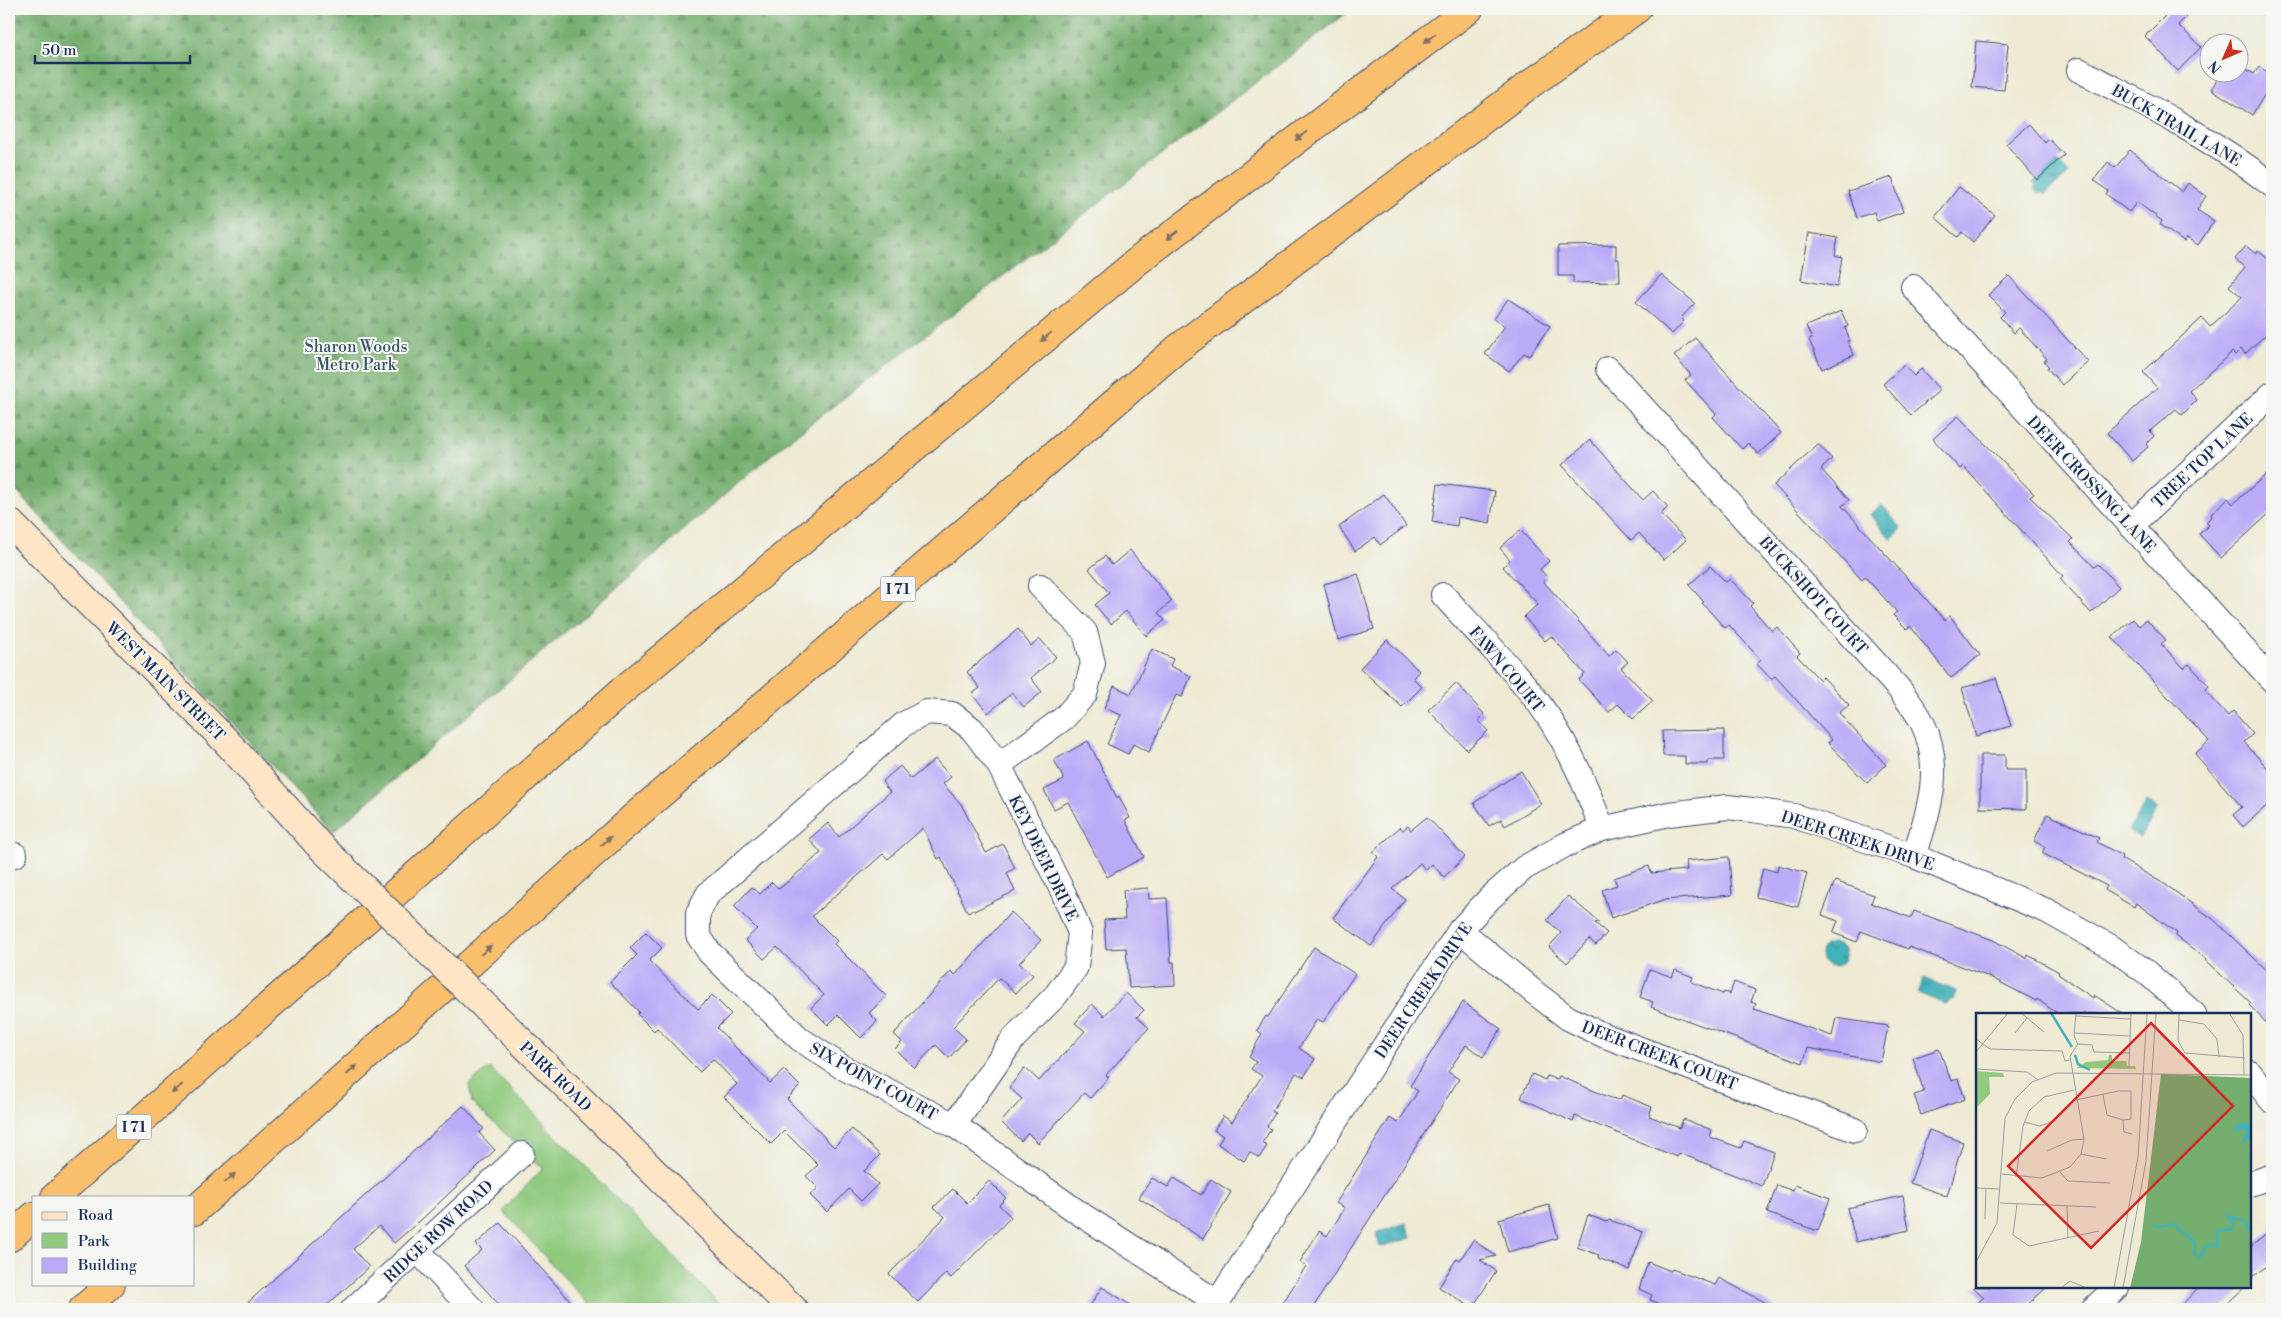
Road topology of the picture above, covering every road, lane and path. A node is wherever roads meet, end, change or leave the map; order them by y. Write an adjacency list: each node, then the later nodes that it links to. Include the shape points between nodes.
1 (1469, 9): 27 (highway, I 71, one-way to 27, via 1139,260 631,684)
2 (1637, 9): 28 (highway, I 71, one-way to 2, via 635,816 1177,349 1533,82)
3 (2078, 70): 4 (street, BUCK TRAIL LANE, via 2149,106)
4 (2272, 185)
5 (1912, 287): 9 (street, DEER CROSSING LANE)
6 (1608, 369): 17 (street, BUCKSHOT COURT, via 1900,690 1922,721 1932,748 1934,786)
7 (2272, 394): 9 (street, TREE TOP LANE)
8 (9, 522): 16 (main road, WEST MAIN STREET, via 226,741)
9 (2131, 526): 12 (street, DEER CROSSING LANE)
10 (1040, 586): 14 (street, via 1085,632 1093,663 1085,694 1069,712)
11 (1443, 595): 15 (street, FAWN COURT, via 1528,689 1562,738 1586,785)
12 (2272, 680)
13 (927, 712): 14 (street, KEY DEER DRIVE, via 952,714 972,729); 22 (street, SIX POINT COURT, via 904,724 708,894 698,913 698,935 710,953 800,1039 842,1067)
14 (999, 765): 22 (street, KEY DEER DRIVE, via 1064,894 1080,933 1076,967 1056,995 1014,1038)
15 (1602, 829): 17 (street, DEER CREEK DRIVE, via 1669,814 1727,807 1794,816); 18 (street, DEER CREEK DRIVE, via 1524,868)
16 (318, 844): 38 (main road, PARK ROAD, bridge)
17 (1914, 856): 19 (street, DEER CREEK DRIVE, via 2046,911 2111,947 2146,972)
18 (1460, 930): 23 (street, DEER CREEK COURT, via 1568,1018 1603,1035); 34 (street, DEER CREEK DRIVE)
19 (2193, 1013)
20 (2251, 1075): 21 (street)
21 (2272, 1101)
22 (954, 1125): 34 (street, SIX POINT COURT)
23 (1855, 1130)
24 (522, 1154): 31 (street, RIDGE ROW ROAD)
25 (2272, 1176): 26 (street)
26 (2251, 1184)
27 (56, 1196)
28 (195, 1210)
29 (32, 1218): 30 (highway)
30 (9, 1238)
31 (417, 1250): 36 (street, RIDGE ROW ROAD); 37 (street)
32 (109, 1286): 35 (highway)
33 (2117, 1288): 39 (street)
34 (1215, 1306)
35 (83, 1309)
36 (353, 1309)
37 (472, 1309)
38 (793, 1309)
39 (2093, 1309)

